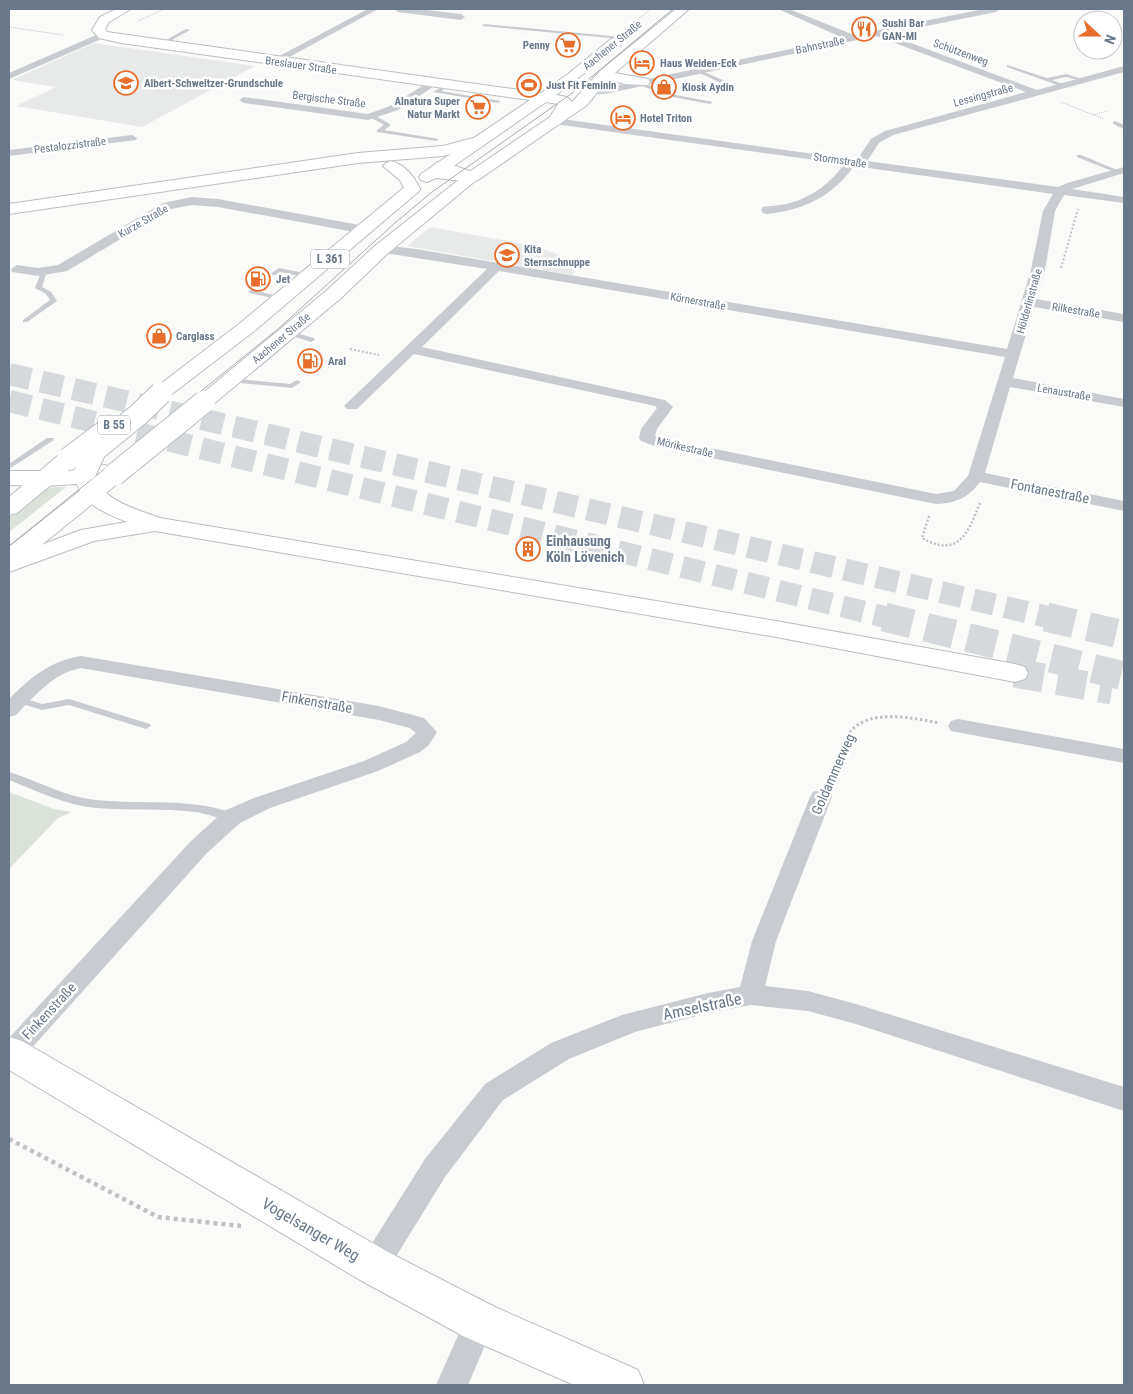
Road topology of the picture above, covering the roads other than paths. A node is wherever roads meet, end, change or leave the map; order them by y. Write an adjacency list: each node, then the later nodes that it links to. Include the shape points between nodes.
1 (125, 9): 12 (main road, via 100,24 98,30)
2 (374, 9): 15 (street)
3 (398, 9): 7 (street)
4 (683, 9): 19 (main road, Aachener Straße / L 361)
5 (782, 9): 13 (street)
6 (996, 9): 10 (street, Bahnstraße)
7 (461, 17)
8 (484, 25): 11 (lane)
9 (188, 30): 14 (lane)
10 (876, 33): 13 (street, Bahnstraße); 29 (street, Schützenweg)
11 (626, 34): 30 (main road, Aachener Straße / L 361)
12 (103, 35): 14 (main road, Breslauer Straße); 20 (street)
13 (852, 38): 18 (street, Bahnstraße)
14 (159, 45): 15 (main road, Breslauer Straße)
15 (275, 61): 25 (main road, Breslauer Straße)
16 (1009, 66): 21 (lane)
17 (1124, 69): 22 (street, Lessingstraße)
18 (697, 70): 23 (street, Bahnstraße); 24 (lane)
19 (605, 74): 23 (main road, Bahnstraße); 28 (main road, Aachener Straße / L 361)
20 (9, 76)
21 (1046, 80): 22 (lane, via 1066,75); 27 (lane)
22 (1083, 80): 27 (street, Lessingstraße)
23 (640, 82): 28 (street, Bahnstraße); 33 (lane, via 674,96)
24 (722, 82)
25 (432, 83): 26 (main road, Breslauer Straße); 34 (street, Bergische Straße, via 390,110)
26 (447, 85): 30 (main road, Breslauer Straße); 32 (lane, via 436,92)
27 (1063, 86): 29 (street, Lessingstraße)
28 (591, 92): 30 (main road, Aachener Straße); 36 (main road, Aachener Straße / L 361)
29 (1037, 93): 44 (street, Lessingstraße, via 889,133 875,141)
30 (542, 98): 36 (main road, via 566,103); 40 (main road, Aachener Straße / L 361)
31 (244, 100): 34 (street, Bergische Straße, via 357,117)
32 (498, 101)
33 (710, 102)
34 (372, 116): 39 (lane, via 388,125 379,131)
35 (1124, 120): 37 (lane, via 1115,123)
36 (555, 121): 44 (street, Stormstraße); 47 (main road, Aachener Straße / L 361)
37 (1124, 127)
38 (132, 138): 41 (street, Pestalozzistraße)
39 (436, 139)
40 (477, 142): 43 (main road); 45 (main road, Aachener Straße / L 361)
41 (9, 153)
42 (1079, 156): 46 (lane)
43 (391, 161): 45 (main road); 48 (main road, via 407,178); 51 (main road, via 332,161)
44 (856, 162): 49 (street, Stormstraße); 52 (street, Lessingstraße, via 836,183 799,206)
45 (437, 169): 47 (main road); 48 (main road, Aachener Straße / L 361)
46 (1122, 171): 49 (street)
47 (472, 177): 54 (main road, Aachener Straße / L 361)
48 (412, 189): 53 (main road, Aachener Straße / L 361)
49 (1060, 191): 50 (street, Stormstraße); 62 (street, Hölderlinstraße, via 1049,210)
50 (1124, 200)
51 (9, 209)
52 (767, 210)
53 (365, 230): 57 (street, Kurze Straße, via 218,203 180,202 156,212 70,264); 59 (main road, Aachener Straße / L 361)
54 (382, 249): 55 (street, Körnerstraße); 65 (main road, Aachener Straße / L 361)
55 (496, 267): 67 (street); 68 (street, Körnerstraße)
56 (17, 269): 57 (street, Kurze Straße)
57 (44, 271): 64 (lane, via 38,288 49,293 54,301)
58 (274, 274): 59 (lane, via 279,270)
59 (309, 276): 61 (main road, Aachener Straße / L 361)
60 (258, 287): 61 (lane, via 251,292)
61 (282, 298): 76 (main road, Aachener Straße / L 361, bridge, via 95,450)
62 (1028, 302): 63 (street, Rilkestraße); 68 (street, Hölderlinstraße)
63 (1124, 318)
64 (25, 321)
65 (288, 333): 66 (lane); 69 (main road, Aachener Straße / L 361)
66 (311, 340)
67 (412, 348): 73 (street); 78 (street, Mörikestraße, via 660,403 665,407 649,429 647,438 657,442 936,499 954,498)
68 (1013, 354): 70 (street, Hölderlinstraße)
69 (231, 380): 71 (lane, via 292,386); 76 (main road, Aachener Straße / L 361, bridge, via 176,425)
70 (1004, 381): 72 (street, Lenaustraße); 78 (street, Hölderlinstraße)
71 (297, 382)
72 (1124, 403)
73 (352, 406)
74 (50, 440): 75 (lane)
75 (9, 468)
76 (96, 473): 79 (main road); 82 (main road, via 102,502); 83 (main road, Aachener Straße)
77 (9, 478): 79 (main road)
78 (983, 478): 80 (street, Fontanestraße)
79 (44, 480): 81 (main road)
80 (1124, 506)
81 (9, 508)
82 (155, 524): 84 (main road, via 89,535); 85 (main road)
83 (9, 559)
84 (9, 565)
85 (1015, 673)
86 (14, 705): 87 (lane, via 42,707 69,702); 92 (street, Finkenstraße, via 49,672 68,663 81,662 379,713 417,723 426,732 413,747 370,766 262,803)
87 (146, 726)
88 (958, 726): 89 (street)
89 (1124, 756)
90 (9, 776): 92 (lane, via 66,798 95,804 206,808)
91 (821, 797): 93 (street, Goldammerweg, via 764,941)
92 (232, 817): 94 (street, Finkenstraße, via 199,847)
93 (751, 995): 95 (street, Amselstraße, via 808,1001 856,1014); 96 (street, Amselstraße, via 708,1002 631,1022 560,1051 494,1092 436,1168)
94 (10, 1052): 96 (main road, Vogelsanger Weg)
95 (1124, 1099)
96 (374, 1266): 97 (main road, Vogelsanger Weg)
97 (480, 1322): 98 (street); 99 (main road, Vogelsanger Weg)
98 (452, 1385)
99 (623, 1385)

